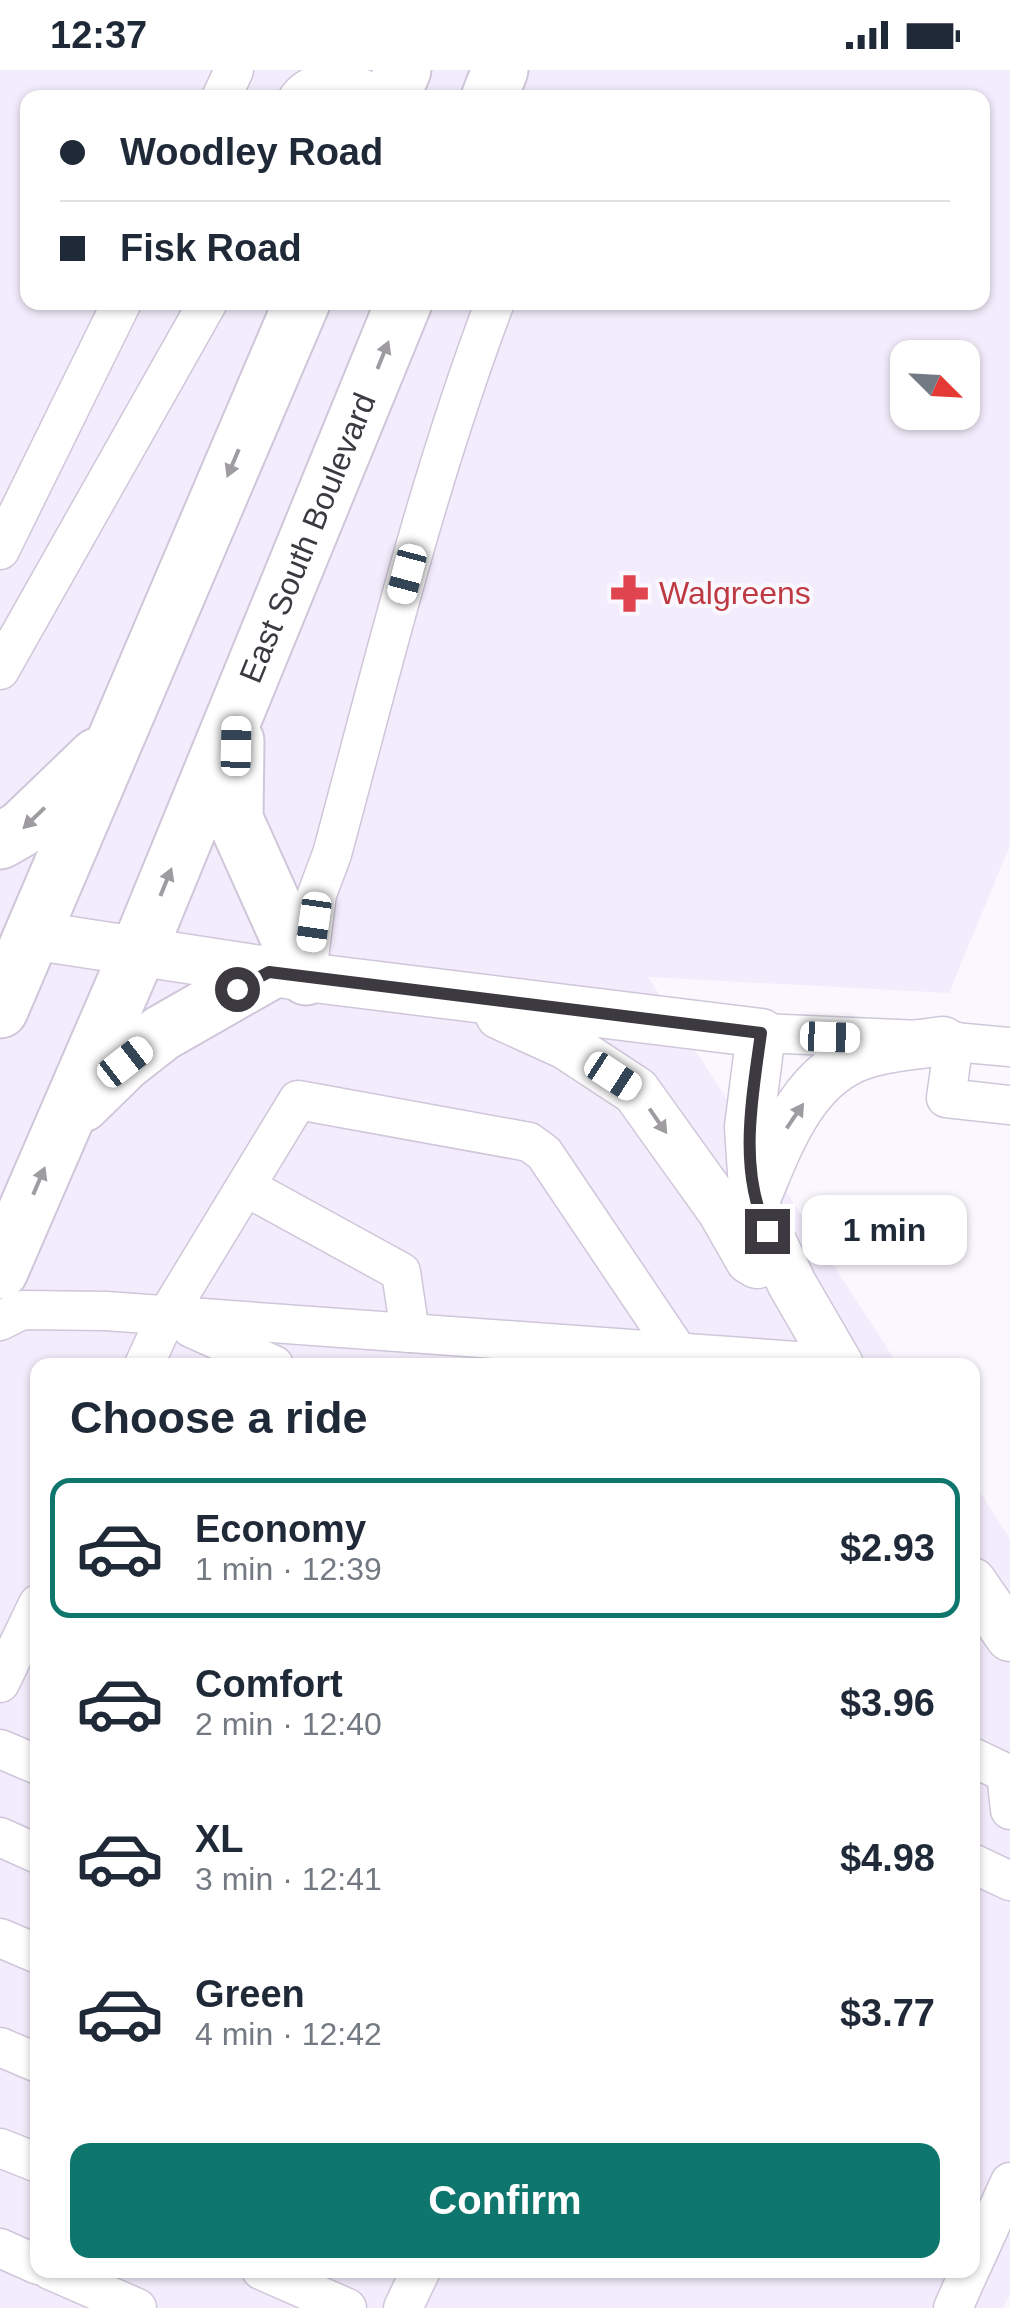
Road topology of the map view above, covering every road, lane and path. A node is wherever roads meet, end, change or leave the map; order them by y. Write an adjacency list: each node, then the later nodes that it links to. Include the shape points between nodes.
1 (298, 85): 2 (street, via 341,80)
2 (368, 90)
3 (118, 310): 8 (street)
4 (203, 310): 9 (street)
5 (299, 310): 11 (highway, one-way to 11)
6 (401, 310): 10 (highway, East South Boulevard, one-way to 6)
7 (492, 310): 15 (street, via 416,538 332,854)
8 (0, 550)
9 (0, 670)
10 (237, 709): 14 (highway, East South Boulevard, one-way to 10); 15 (highway, via 235,819)
11 (114, 740): 12 (highway, one-way to 12, via 22,829); 13 (highway)
12 (0, 841)
13 (16, 932): 14 (main road); 17 (highway)
14 (138, 952): 15 (main road); 22 (highway, East South Boulevard)
15 (287, 975): 16 (main road); 22 (highway, via 162,1032)
16 (460, 997): 18 (main road); 26 (main road, one-way to 26, via 566,1045 636,1091 750,1260)
17 (0, 1010)
18 (761, 1033): 19 (street); 24 (main road, via 748,1127)
19 (948, 1041): 20 (street); 21 (street, via 946,1098); 24 (main road, one-way to 19, via 793,1115 830,1074 864,1054)
20 (1010, 1047)
21 (1010, 1105)
22 (66, 1120): 25 (highway, East South Boulevard, one-way to 22)
23 (246, 1186): 27 (street); 29 (street, via 401,1272); 30 (street, via 298,1100 530,1142 544,1153)
24 (754, 1204): 26 (main road)
25 (0, 1271)
26 (792, 1284): 34 (main road)
27 (166, 1317): 28 (street, via 22,1310); 29 (street); 31 (street); 32 (street)
28 (0, 1321)
29 (410, 1333): 30 (street)
30 (678, 1352): 33 (street)
31 (147, 1358)
32 (258, 1358)
33 (758, 1358)
34 (835, 1358)
35 (980, 1598): 37 (main road)
36 (30, 1629): 38 (street)
37 (1010, 1637)
38 (17, 1669)
39 (0, 1749): 40 (street)
40 (30, 1761)
41 (980, 1761): 42 (street, via 1006,1774)
42 (1010, 1810)
43 (0, 1837): 44 (street)
44 (30, 1850)
45 (980, 1867): 46 (street)
46 (1010, 1881)
47 (0, 1938): 48 (street)
48 (30, 1951)
49 (0, 2047): 50 (street)
50 (30, 2060)
51 (0, 2148): 52 (street)
52 (30, 2161)
53 (1010, 2182): 55 (street)
54 (0, 2248): 56 (street)
55 (980, 2250)
56 (30, 2261)
57 (68, 2278): 61 (street)
58 (279, 2278): 62 (street)
59 (417, 2278): 63 (street)
60 (967, 2278): 64 (street)
61 (137, 2308)
62 (348, 2308)
63 (404, 2308)
64 (953, 2308)

